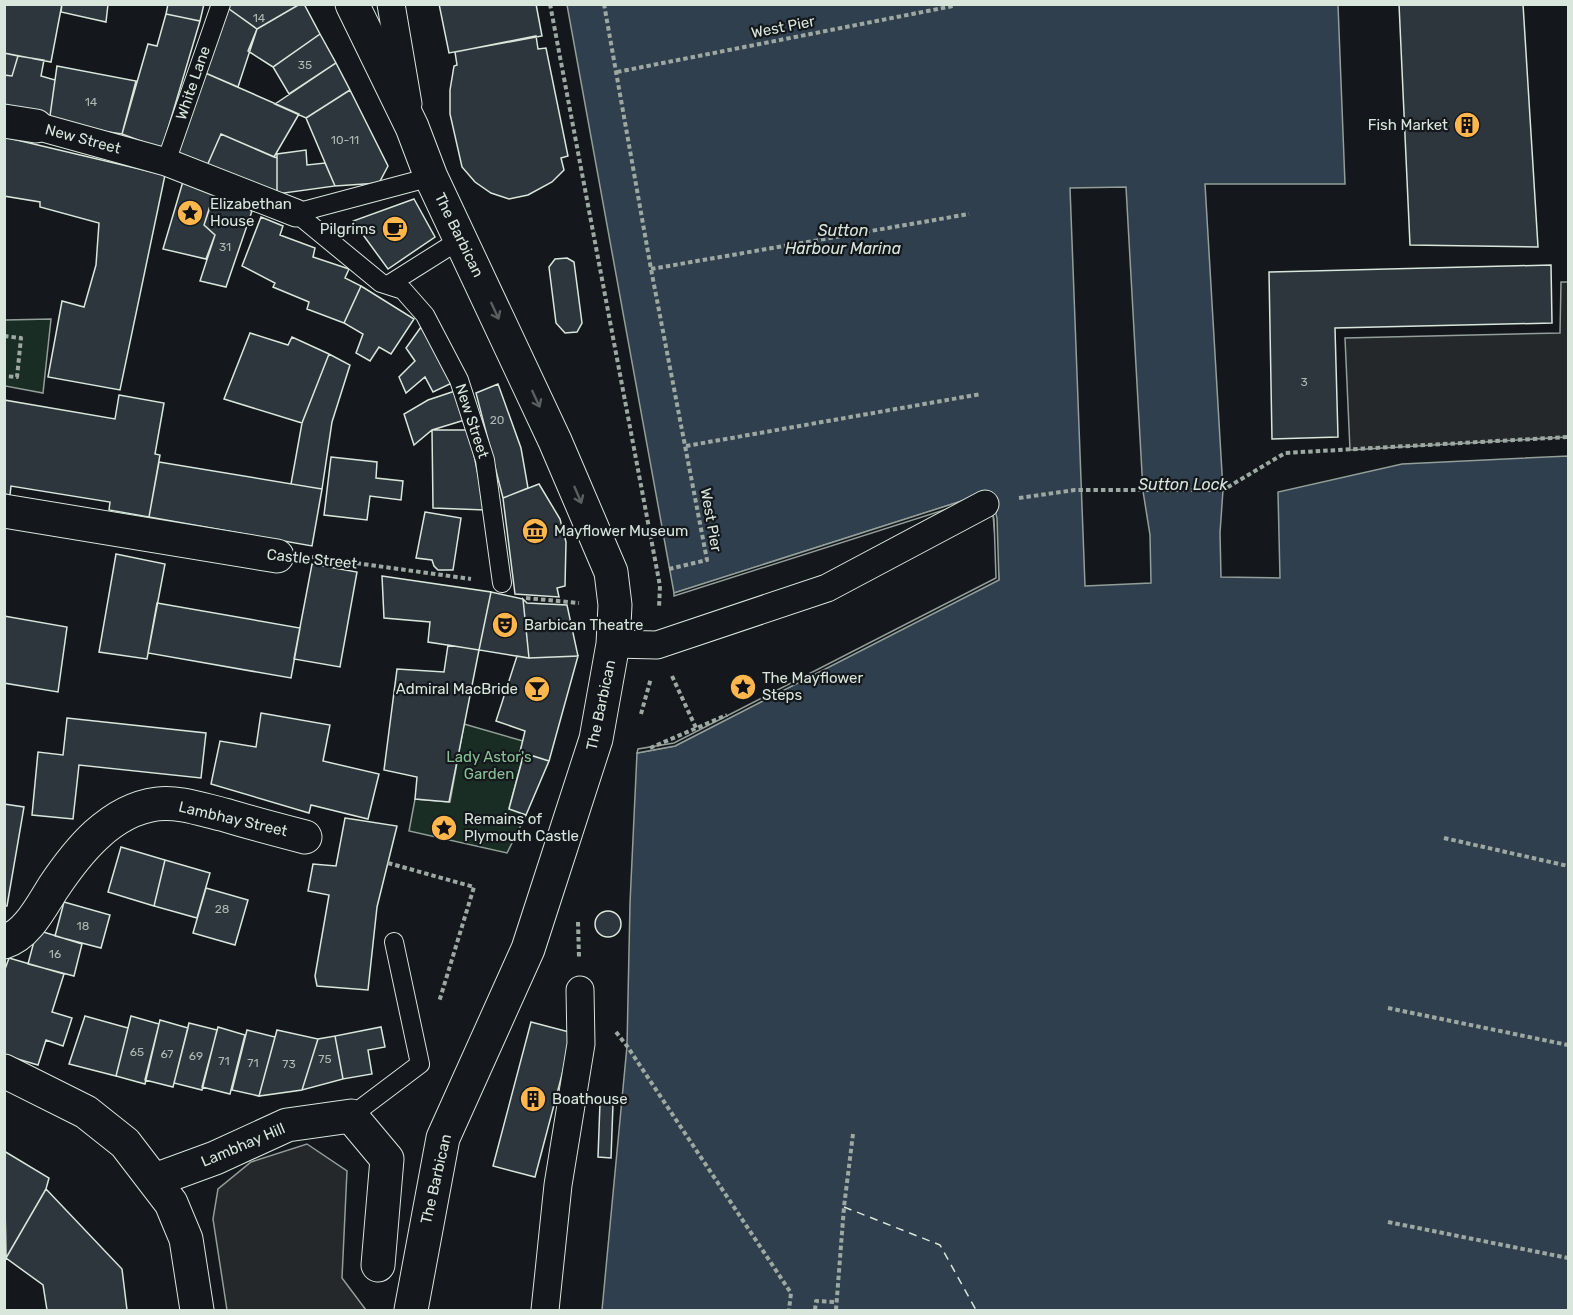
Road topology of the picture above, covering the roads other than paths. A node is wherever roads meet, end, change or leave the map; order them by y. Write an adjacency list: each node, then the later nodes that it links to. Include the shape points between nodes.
1 (221, 4): 7 (lane, White Lane)
2 (352, 4): 6 (street)
3 (391, 4): 6 (street, The Barbican)
4 (4, 121): 5 (street, New Street)
5 (36, 126): 7 (street, New Street)
6 (412, 127): 8 (street, The Barbican)
7 (166, 162): 9 (street, New Street)
8 (431, 177): 9 (lane); 10 (street, The Barbican)
9 (296, 213): 11 (lane, New Street)
10 (461, 239): 11 (lane); 16 (street, The Barbican, one-way to 16, via 611,572 615,605)
11 (388, 285): 15 (lane, New Street, via 403,290 425,315 459,380 485,460)
12 (985, 504): 16 (street, via 827,588 657,645)
13 (4, 511): 14 (street, Castle Street)
14 (277, 556)
15 (502, 583)
16 (613, 644): 26 (street, The Barbican, via 596,739 528,949 443,1138)
17 (305, 837): 18 (street, Lambhay Street, via 192,807 159,803 136,808 84,845 32,921)
18 (4, 942)
19 (394, 942): 22 (lane, via 420,1064)
20 (580, 990): 27 (street, via 581,1044 558,1185)
21 (4, 1071): 23 (street, via 86,1112 125,1143)
22 (351, 1116): 23 (street, Lambhay Hill, via 287,1125 216,1158); 24 (street, via 387,1159)
23 (155, 1180): 25 (street, via 171,1203 186,1239)
24 (378, 1265)
25 (197, 1311)
26 (411, 1311)
27 (545, 1311)

